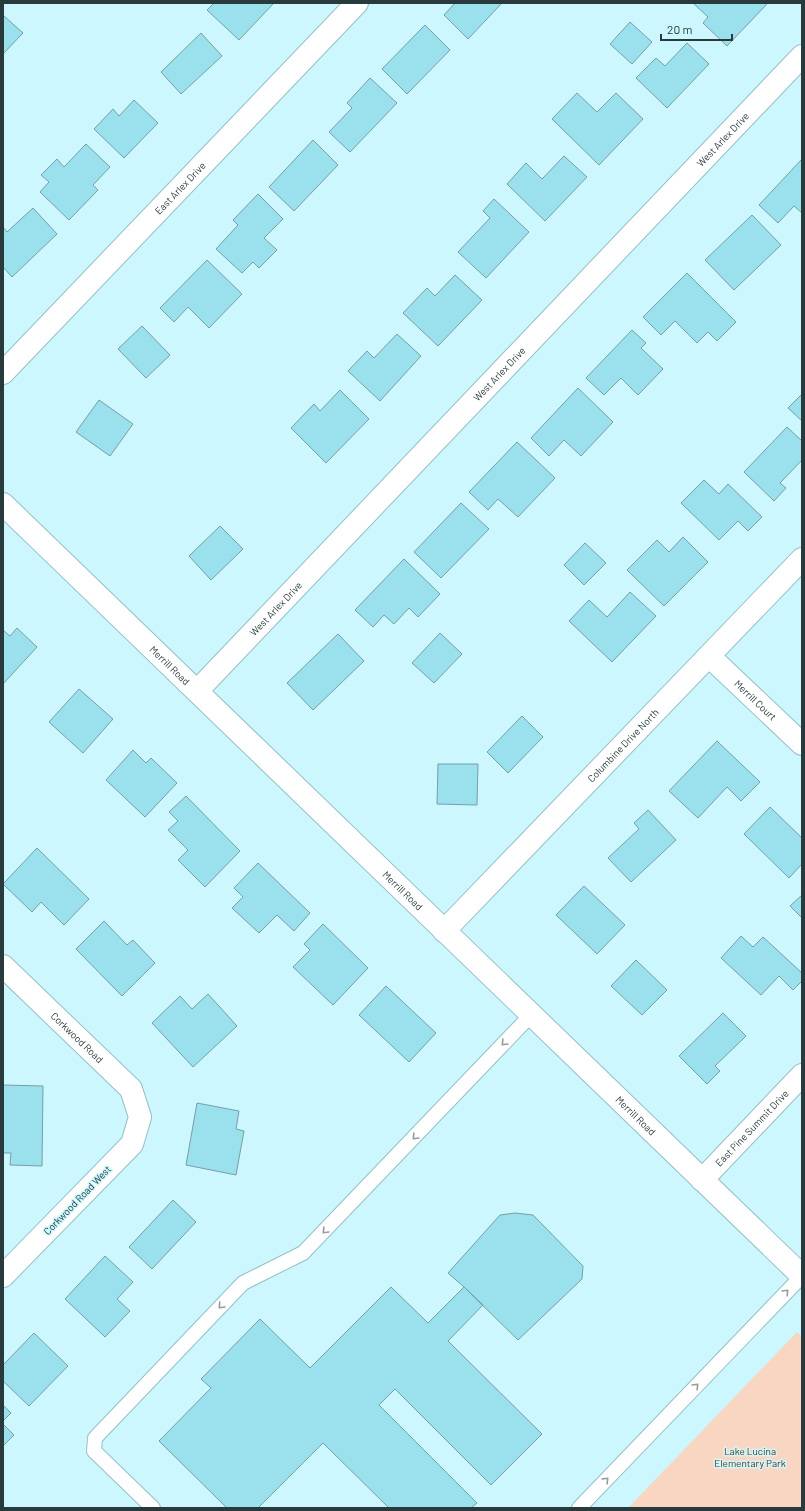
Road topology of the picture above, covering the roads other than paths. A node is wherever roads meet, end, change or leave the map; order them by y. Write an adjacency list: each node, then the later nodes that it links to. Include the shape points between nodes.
1 (357, 3): 3 (street, East Arlex Drive)
2 (802, 56): 7 (street, West Arlex Drive)
3 (3, 374)
4 (3, 504): 7 (street, Merrill Road)
5 (802, 559): 6 (street, Columbine Drive North)
6 (709, 656): 8 (street, Merrill Court); 9 (street, Columbine Drive North)
7 (197, 691): 9 (street, Merrill Road)
8 (802, 744)
9 (444, 931): 11 (street, Merrill Road)
10 (3, 966): 13 (street, Corkwood Road, via 131,1089)
11 (532, 1014): 14 (street, Merrill Road); 17 (lane, one-way to 17, via 303,1253 243,1282 95,1438 94,1451)
12 (802, 1075): 14 (street, East Pine Summit Drive)
13 (140, 1118): 15 (street, Corkwood Road West, via 132,1144)
14 (702, 1180): 16 (street, Merrill Road)
15 (3, 1276)
16 (802, 1276): 18 (lane, one-way to 16)
17 (153, 1508)
18 (579, 1508)

